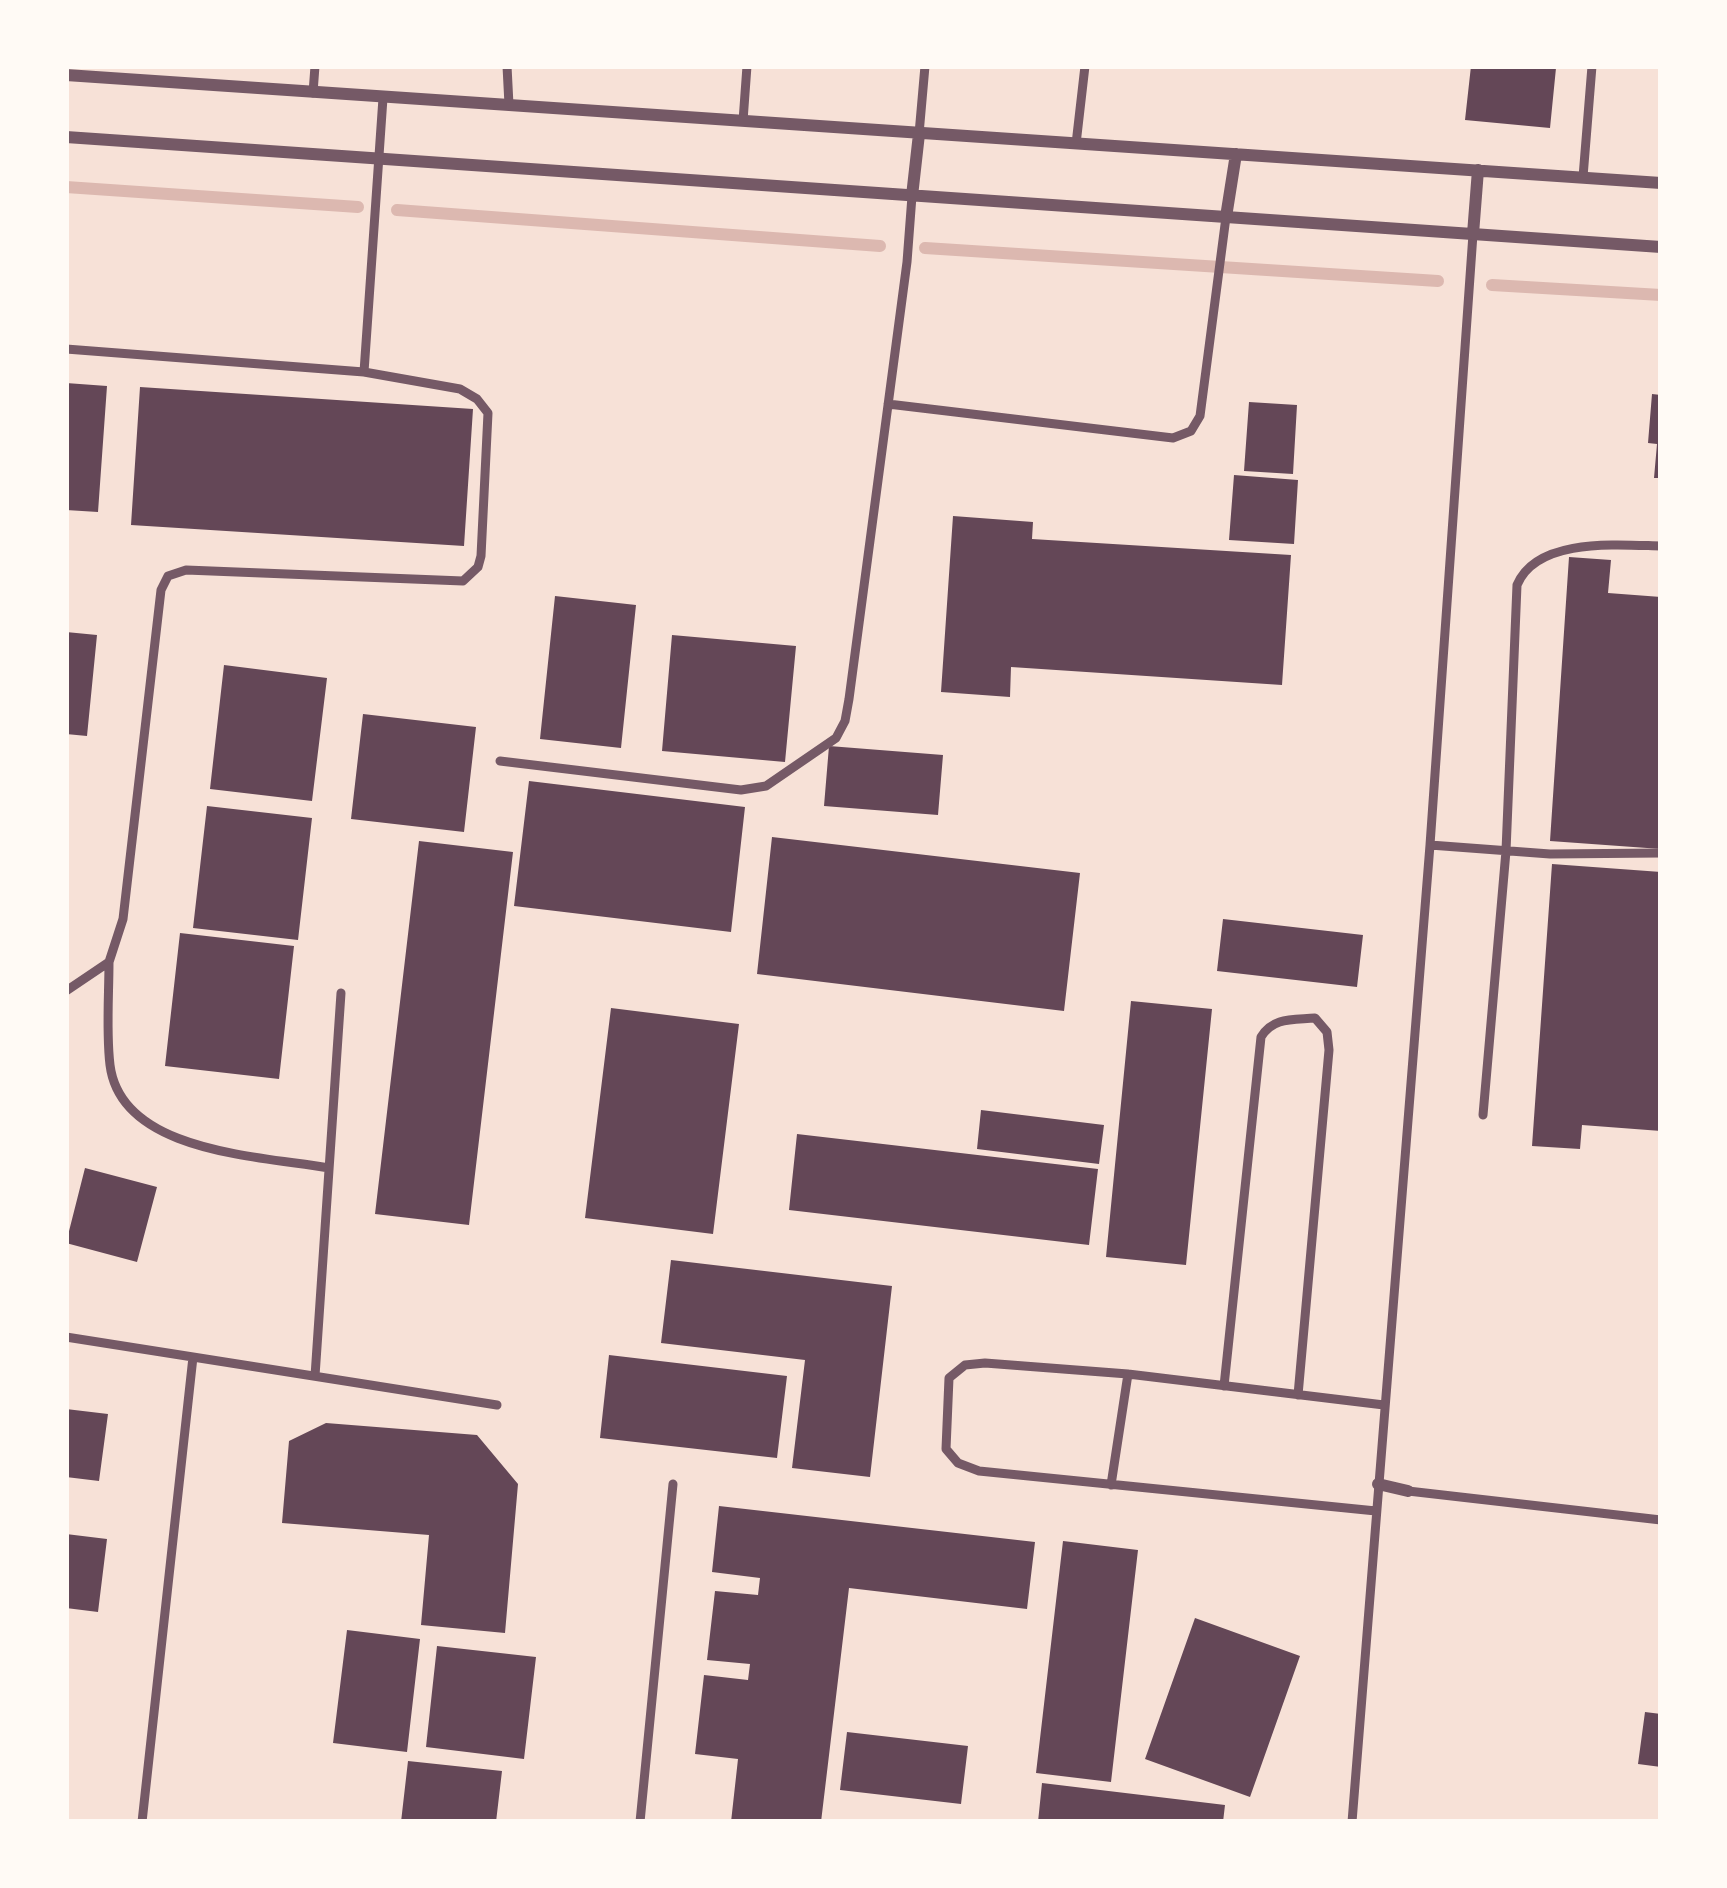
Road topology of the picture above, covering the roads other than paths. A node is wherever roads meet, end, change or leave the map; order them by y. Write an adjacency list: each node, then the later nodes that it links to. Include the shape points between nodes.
1 (314, 66): 8 (lane)
2 (508, 66): 10 (lane)
3 (747, 66): 11 (lane)
4 (925, 66): 12 (lane)
5 (1084, 66): 14 (lane)
6 (1592, 66): 18 (lane)
7 (66, 75): 8 (street)
8 (313, 93): 9 (street)
9 (383, 98): 10 (street); 16 (lane)
10 (509, 105): 11 (street)
11 (743, 121): 12 (street)
12 (919, 134): 14 (street); 20 (street)
13 (66, 137): 16 (street)
14 (1076, 144): 15 (street)
15 (1235, 154): 17 (street); 21 (street)
16 (377, 158): 20 (street); 25 (lane)
17 (1478, 170): 18 (street); 22 (street)
18 (1583, 178): 19 (street)
19 (1661, 183)
20 (912, 196): 21 (street); 26 (lane)
21 (1226, 217): 22 (street); 26 (lane, via 1200,416 1191,431 1172,438)
22 (1473, 234): 23 (street); 29 (lane)
23 (1661, 247)
24 (66, 349): 25 (lane)
25 (364, 372): 32 (lane, via 460,389 488,413 478,567 463,581 186,570 168,576 123,919)
26 (888, 404): 28 (lane, via 849,698 836,738 780,780 741,790)
27 (1661, 545): 30 (lane, via 1561,552 1521,576)
28 (500, 761)
29 (1430, 845): 30 (lane); 44 (lane)
30 (1506, 851): 31 (lane); 35 (lane)
31 (1661, 853)
32 (109, 962): 33 (lane); 36 (lane, via 110,1067 122,1102 148,1126 201,1145)
33 (66, 991)
34 (341, 993): 36 (lane)
35 (1483, 1115)
36 (329, 1168): 40 (lane)
37 (66, 1337): 38 (lane)
38 (193, 1357): 40 (lane); 51 (lane)
39 (1128, 1374): 41 (lane); 47 (lane); 47 (lane, via 985,1363 964,1365 949,1378 946,1449 958,1463)
40 (315, 1376): 43 (lane)
41 (1224, 1386): 42 (lane); 42 (lane, via 1261,1037 1268,1025 1315,1018 1328,1032 1329,1050)
42 (1298, 1395): 44 (lane)
43 (497, 1405)
44 (1384, 1406): 46 (lane)
45 (673, 1484): 52 (lane)
46 (1378, 1484): 48 (street); 49 (lane)
47 (1111, 1485): 49 (lane)
48 (1408, 1490): 50 (lane)
49 (1376, 1511): 53 (lane)
50 (1661, 1520)
51 (142, 1822)
52 (640, 1822)
53 (1352, 1822)

